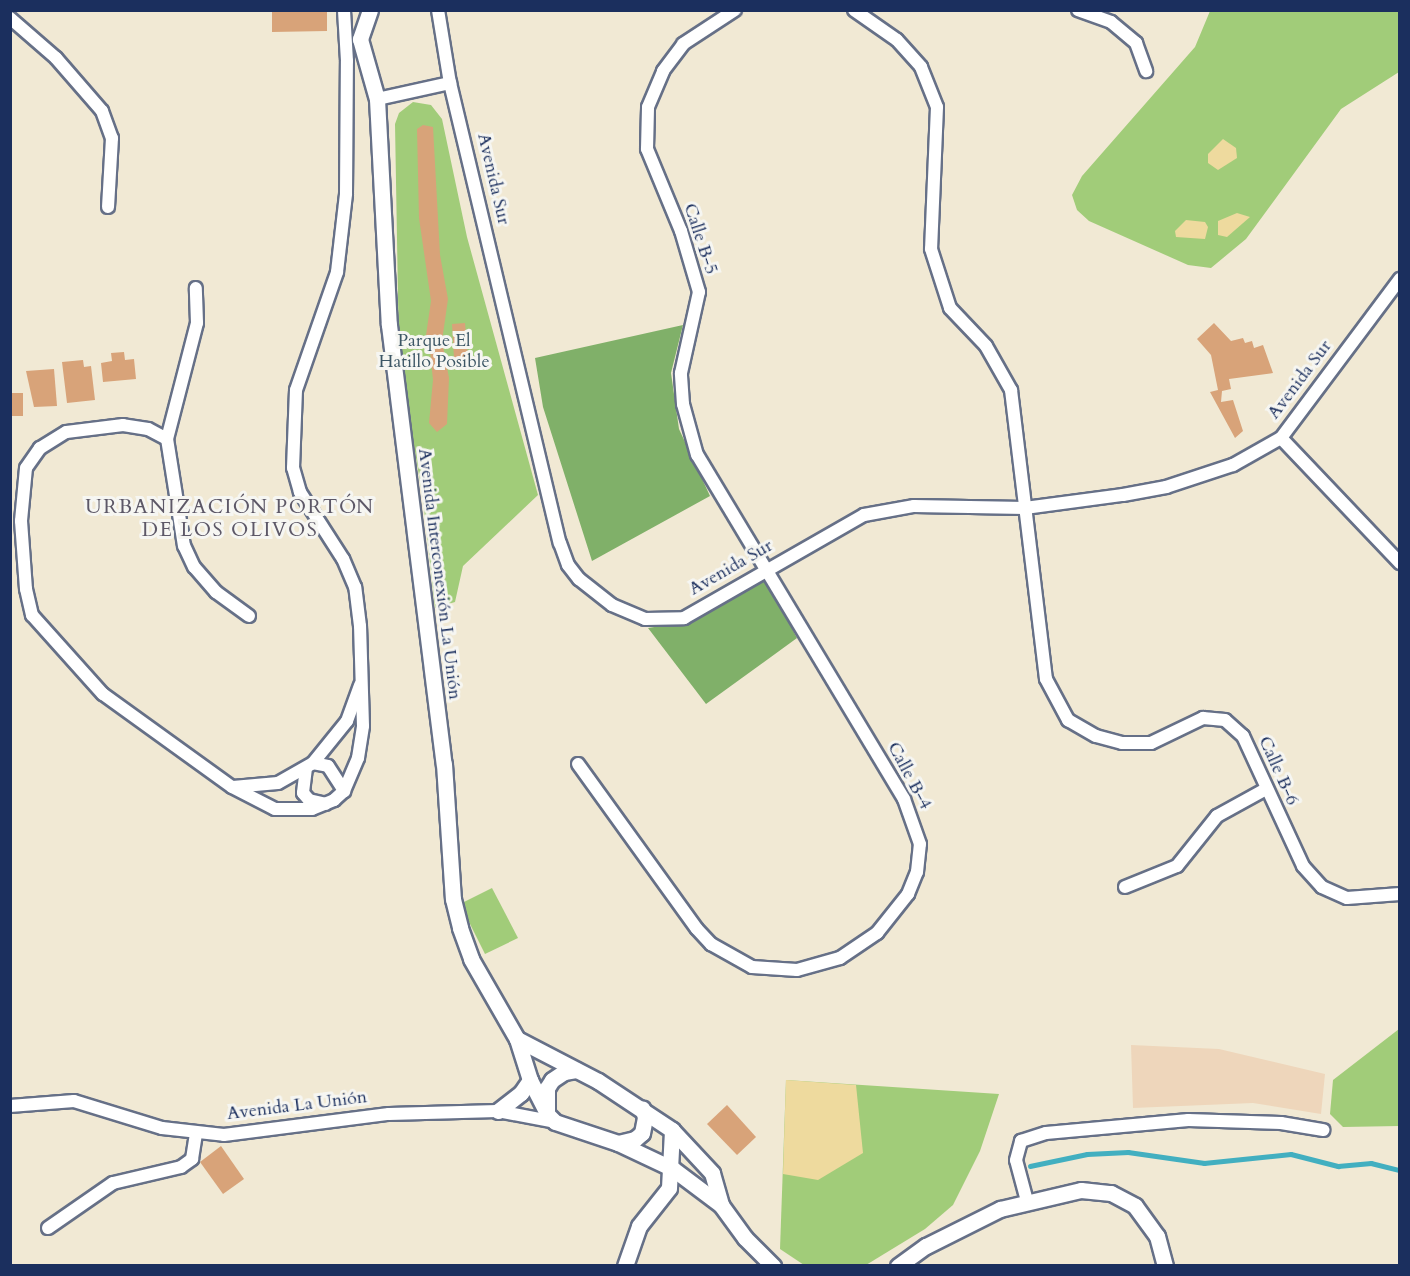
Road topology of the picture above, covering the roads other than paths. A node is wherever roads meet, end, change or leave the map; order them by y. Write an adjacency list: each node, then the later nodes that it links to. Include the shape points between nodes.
1 (344, 10): 20 (street, via 346,194 337,273 296,390 293,468 300,492 343,559 355,587)
2 (370, 10): 10 (street, via 360,39)
3 (438, 10): 9 (street, Avenida Sur)
4 (735, 10): 18 (street, Calle B-5, via 683,44 663,71 648,107 647,149 681,231 699,292 681,374 688,428 697,454)
5 (854, 10): 16 (street, via 897,40 921,67 937,107 931,249 950,308 986,346 1011,390)
6 (1078, 10): 8 (street, via 1111,22 1136,43)
7 (10, 18): 11 (street, via 56,58 102,111 112,138)
8 (1146, 70)
9 (450, 83): 10 (street); 18 (street, Avenida Sur, via 568,565 612,605 645,619 684,618)
10 (377, 99): 29 (street, Avenida Interconexión La Unión, via 389,325 444,764 453,898 471,959)
11 (108, 207)
12 (1400, 279): 14 (street, Avenida Sur)
13 (196, 288): 15 (street, via 197,323)
14 (1281, 438): 16 (street, Avenida Sur, via 1233,465 1166,488); 17 (street)
15 (167, 439): 19 (street, via 184,546 194,567 216,592); 23 (street, via 148,429 95,427 66,432 40,448 26,468 21,521 26,589 32,615 103,694)
16 (1025, 508): 18 (street, Avenida Sur, via 885,509 842,525); 24 (street, Calle B-6, via 1046,679 1068,720 1096,736 1122,743 1151,743 1203,718 1225,720 1243,736)
17 (1400, 563)
18 (768, 570): 21 (street, Calle B-4, via 904,798 914,822 920,844 917,872 908,894 877,933 840,958 797,970 752,967 733,958 697,929)
19 (249, 616)
20 (363, 676): 22 (street, via 347,721); 25 (street, via 358,758)
21 (578, 764)
22 (309, 766): 23 (street, via 278,783); 25 (street, via 328,766); 26 (street, via 303,793 309,800)
23 (232, 788): 26 (street, via 275,809 312,809)
24 (1266, 789): 27 (street, via 1217,816 1177,866); 28 (street, Calle B-6, via 1302,866 1322,887 1347,898)
25 (344, 791): 26 (street)
26 (326, 804)
27 (1125, 887)
28 (1400, 894)
29 (517, 1039): 30 (street, Avenida La Unión); 31 (street)
30 (576, 1070): 33 (street, Avenida La Unión); 35 (street, via 564,1072 547,1088)
31 (530, 1080): 34 (street, via 521,1093); 35 (street)
32 (10, 1107): 38 (street, Avenida La Unión, via 74,1101)
33 (642, 1108): 36 (street, Avenida La Unión); 39 (street, via 642,1133)
34 (498, 1111): 35 (street, Avenida La Unión); 38 (street, Avenida La Unión, via 389,1114 287,1130)
35 (551, 1118): 39 (street, Avenida La Unión)
36 (672, 1130): 40 (street); 42 (street, Avenida La Unión, via 712,1173)
37 (1323, 1130): 41 (street, via 1281,1123 1188,1120 1046,1133 1021,1141 1016,1160)
38 (196, 1134): 43 (street, via 192,1159 181,1167 113,1183)
39 (618, 1143): 40 (street, Avenida La Unión)
40 (673, 1168): 42 (street, Avenida La Unión); 44 (street, via 669,1188 632,1240)
41 (1027, 1201): 46 (street, via 984,1216); 47 (street, via 1081,1190 1125,1199 1151,1225 1162,1246)
42 (721, 1205): 45 (street, Avenida La Unión, via 745,1238)
43 (48, 1228)
44 (625, 1266)
45 (773, 1266)
46 (898, 1266)
47 (1165, 1266)

